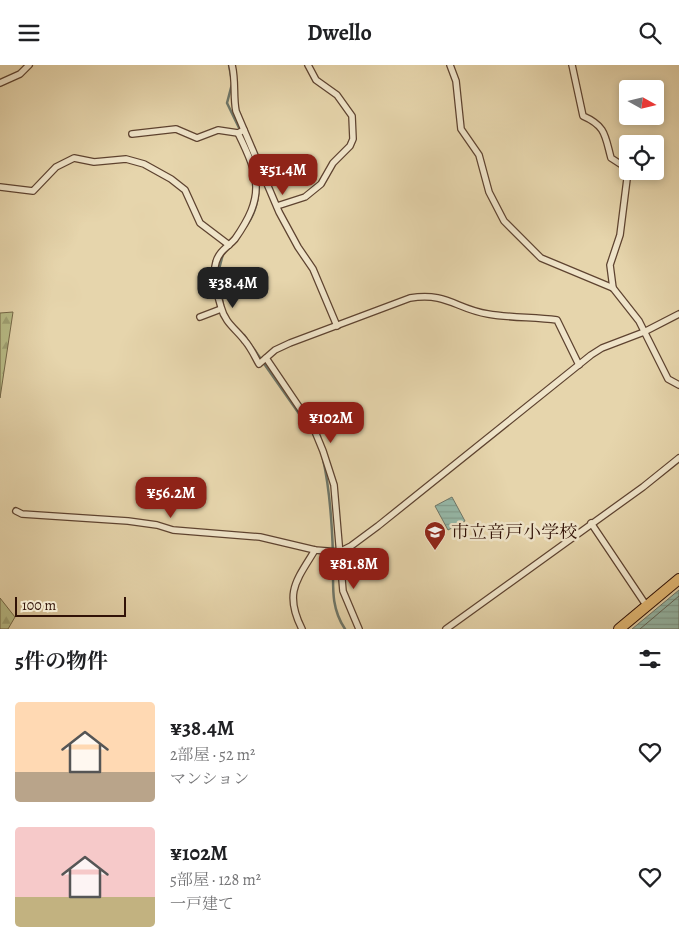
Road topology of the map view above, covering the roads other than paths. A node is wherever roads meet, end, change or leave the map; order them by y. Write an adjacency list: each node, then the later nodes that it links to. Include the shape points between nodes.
1 (29, 65): 6 (street, via 20,74)
2 (232, 65): 7 (street, via 236,83 234,101)
3 (308, 65): 13 (street, via 316,80 337,95 352,116 353,139 333,163 321,185 305,197)
4 (450, 65): 15 (street, via 456,81 461,129 479,155 489,192 504,221 541,258)
5 (572, 65): 10 (street, via 583,116 597,122 608,142 611,158)
6 (0, 83)
7 (244, 130): 8 (street); 13 (street)
8 (238, 133): 9 (street, via 218,130 196,138 176,129); 14 (street, via 254,171 256,200 244,226)
9 (132, 134)
10 (619, 164)
11 (627, 180): 15 (street, via 620,235 610,265)
12 (0, 187): 14 (street, via 33,191 56,167 74,158 94,162 126,159 144,164 185,190 200,223)
13 (277, 206): 19 (street, via 313,269)
14 (229, 245): 16 (street, via 220,252 215,263)
15 (613, 288): 20 (street)
16 (221, 309): 18 (street); 21 (street, via 228,324 245,341 259,364)
17 (679, 313): 20 (street)
18 (200, 317)
19 (337, 327): 21 (street, via 290,343); 22 (street, via 410,298 433,295 484,314 557,321)
20 (644, 332): 22 (street, via 602,348); 23 (street, via 668,379)
21 (266, 358): 28 (street, via 314,429 323,451 334,485)
22 (579, 365): 28 (street, via 378,526)
23 (679, 385)
24 (679, 457): 26 (street)
25 (16, 511): 27 (street, via 260,537)
26 (591, 523): 30 (street); 33 (street)
27 (315, 550): 28 (street); 31 (street, via 293,589 292,604)
28 (339, 552): 32 (street, via 344,591)
29 (679, 579): 30 (highway)
30 (646, 605): 34 (highway)
31 (302, 629)
32 (359, 629)
33 (446, 629)
34 (618, 629)

